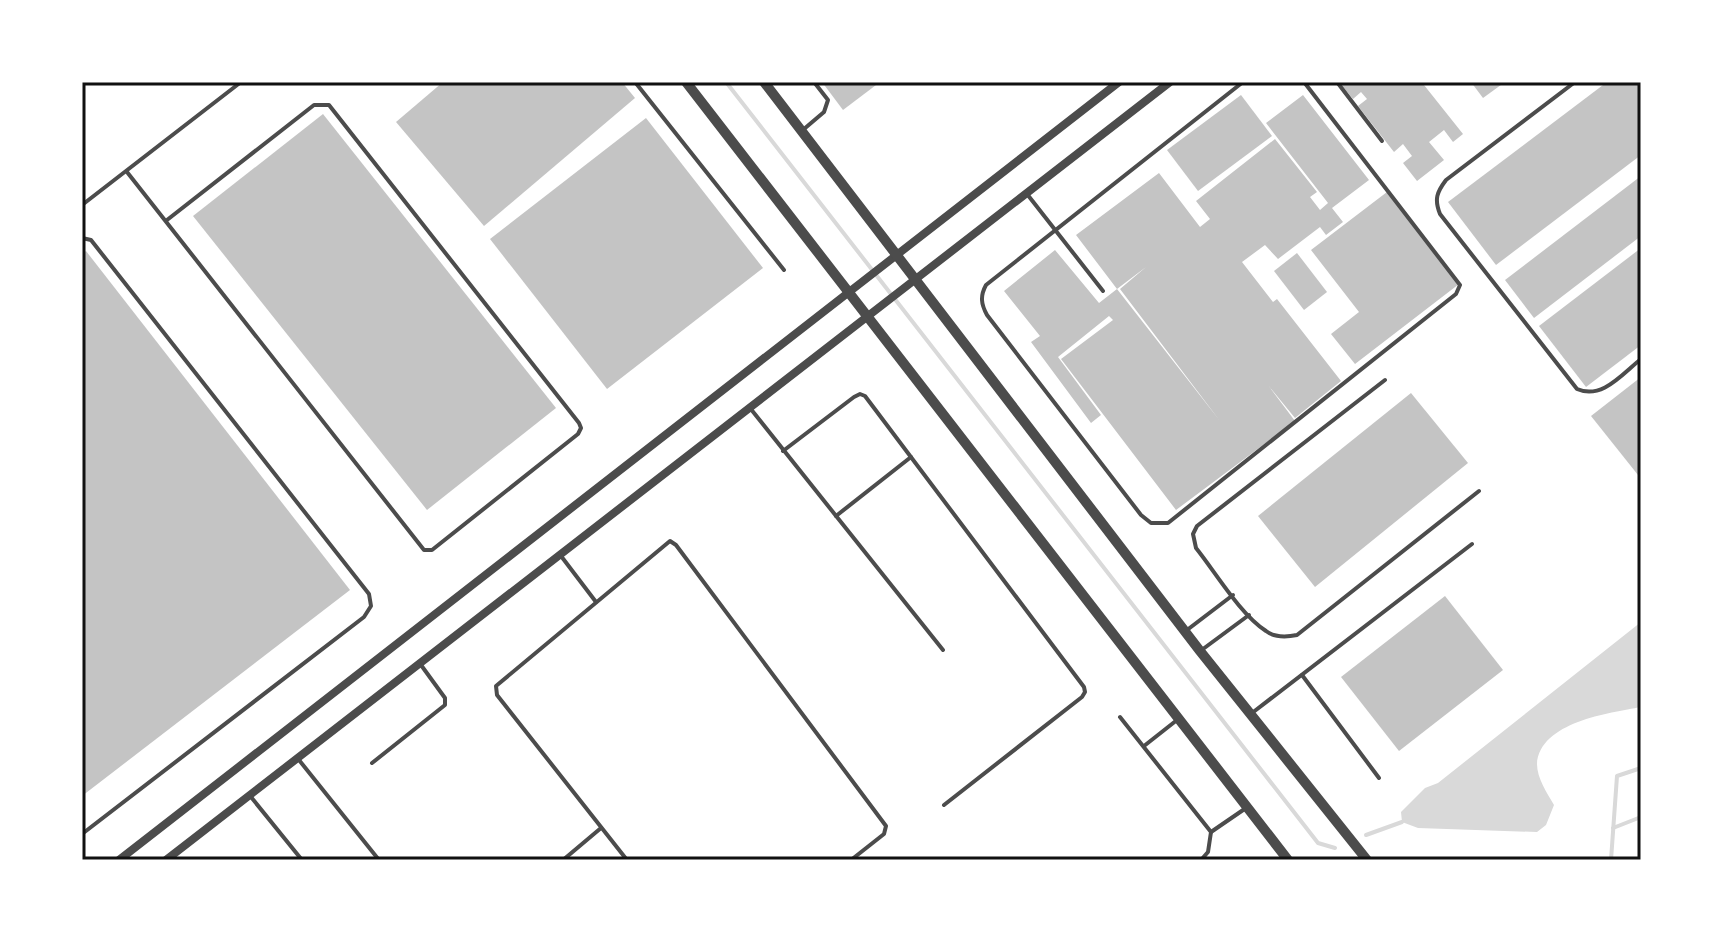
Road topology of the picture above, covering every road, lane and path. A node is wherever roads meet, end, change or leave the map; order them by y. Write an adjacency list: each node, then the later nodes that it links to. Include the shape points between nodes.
1 (241, 82): 14 (lane)
2 (635, 82): 21 (lane)
3 (686, 82): 23 (street)
4 (764, 82): 12 (street)
5 (814, 82): 12 (lane, via 828,100)
6 (1119, 82): 20 (street)
7 (1170, 82): 15 (street)
8 (1243, 82): 18 (lane)
9 (1304, 82): 18 (lane, via 1460,285 1456,294 1168,523 1151,523 1141,515 983,308 986,285)
10 (1337, 82): 13 (lane)
11 (1575, 82): 26 (lane, via 1446,180 1435,203 1577,389 1598,392)
12 (802, 131): 20 (street)
13 (1382, 141)
14 (127, 172): 16 (lane); 17 (lane)
15 (1027, 194): 18 (lane); 22 (street)
16 (82, 205)
17 (167, 220): 17 (lane, via 424,550 432,550 578,434 579,423 329,105 314,105)
18 (1057, 230): 24 (lane)
19 (82, 238): 55 (lane, via 91,240 369,594 371,606 364,617)
20 (897, 254): 22 (street); 23 (street)
21 (784, 270)
22 (916, 278): 25 (street); 38 (street)
23 (849, 291): 25 (street); 57 (street)
24 (1103, 291)
25 (872, 312): 28 (street); 45 (street)
26 (1641, 359)
27 (1385, 380): 35 (lane, via 1197,526 1196,548)
28 (750, 407): 29 (lane); 34 (street)
29 (783, 451): 30 (lane, via 860,394); 32 (lane)
30 (911, 457): 32 (lane); 51 (lane, via 1085,692)
31 (1479, 491): 37 (lane, via 1297,635 1268,633)
32 (836, 516): 39 (lane)
33 (1472, 544): 42 (lane)
34 (560, 555): 36 (lane); 41 (street)
35 (1233, 595): 37 (lane); 38 (lane)
36 (596, 602): 53 (lane, via 495,689); 63 (lane, via 673,542 886,826 884,834)
37 (1249, 615): 40 (lane)
38 (1185, 631): 40 (street)
39 (943, 650)
40 (1200, 651): 43 (street)
41 (420, 663): 47 (street); 48 (lane, via 445,705)
42 (1302, 675): 43 (lane); 49 (lane)
43 (1250, 715): 56 (street)
44 (1120, 717): 46 (lane)
45 (1178, 719): 46 (lane); 52 (street)
46 (1144, 746): 54 (lane)
47 (297, 758): 50 (street); 60 (lane)
48 (372, 763)
49 (1379, 778)
50 (249, 795): 58 (street); 59 (lane)
51 (944, 805)
52 (1247, 808): 54 (lane); 65 (street)
53 (602, 828): 61 (lane); 62 (lane)
54 (1211, 832): 64 (lane)
55 (82, 834)
56 (1358, 848): 66 (street); 67 (street)
57 (119, 860)
58 (166, 860)
59 (302, 860)
60 (379, 860)
61 (563, 860)
62 (627, 860)
63 (851, 860)
64 (1201, 860)
65 (1288, 860)
66 (1353, 860)
67 (1367, 860)

